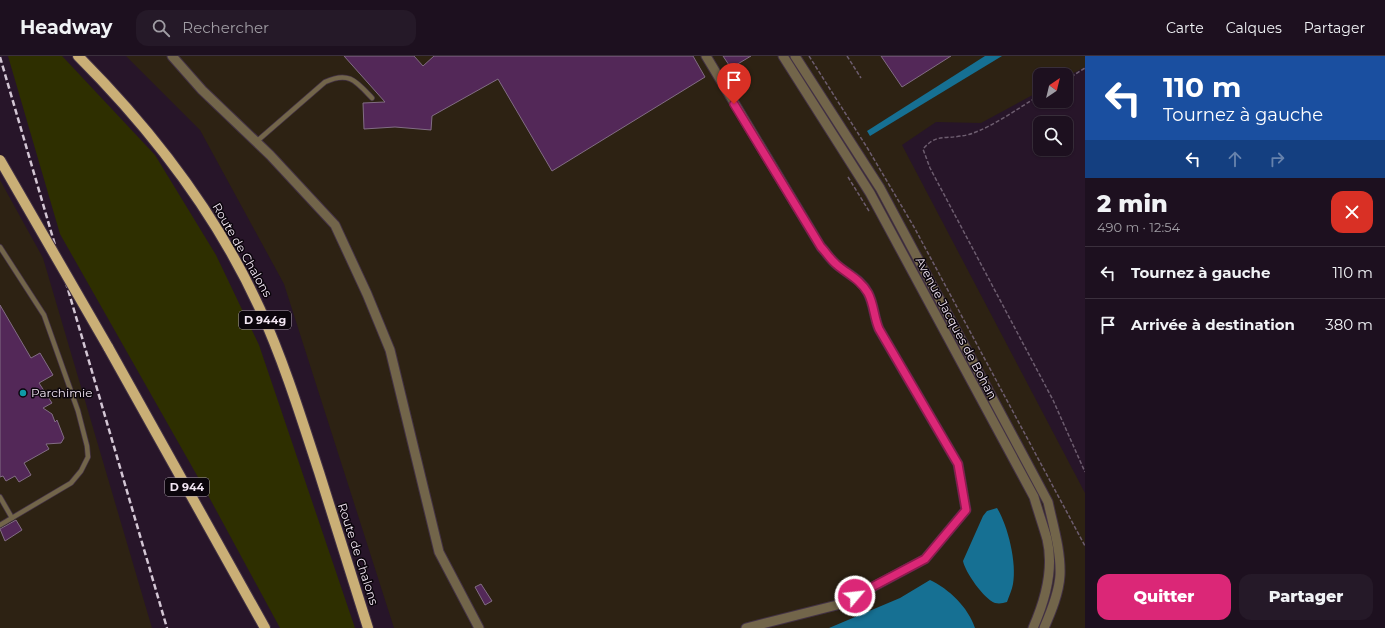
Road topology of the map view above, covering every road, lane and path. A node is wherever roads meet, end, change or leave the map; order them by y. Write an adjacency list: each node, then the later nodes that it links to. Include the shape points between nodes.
1 (78, 56): 24 (main road, Route de Chalons / D 944g, via 118,97 182,176 209,217 259,308 280,356 299,410)
2 (172, 56): 13 (street, via 202,90)
3 (706, 56): 26 (street, via 821,247 868,292 874,320 958,464 966,510 925,559 841,604)
4 (783, 56): 27 (street, Avenue Jacques de Bohan, via 870,193 1034,497 1047,540 1049,580)
5 (795, 56): 28 (street, Avenue Jacques de Bohan, via 880,188 1048,502 1057,539 1060,575 1052,609)
6 (809, 56): 22 (path, via 914,226)
7 (847, 56): 10 (path)
8 (1085, 68): 9 (path)
9 (1073, 76)
10 (862, 78)
11 (372, 98): 13 (lane, via 351,78 335,77 325,82)
12 (1033, 99): 18 (path, via 985,127 962,136 938,138 930,141 923,149 930,168 1053,400)
13 (256, 142): 25 (street, via 335,226 367,294 390,350 439,552)
14 (0, 160): 23 (main road, D 944, bridge)
15 (846, 172): 16 (path)
16 (869, 211)
17 (0, 247): 20 (lane, via 44,315 78,411 88,457 71,483)
18 (1085, 472)
19 (0, 497): 20 (lane)
20 (12, 518): 21 (lane)
21 (0, 526)
22 (1085, 546)
23 (265, 628)
24 (368, 628)
25 (479, 628)
26 (746, 628)
27 (1033, 628)
28 (1044, 628)

